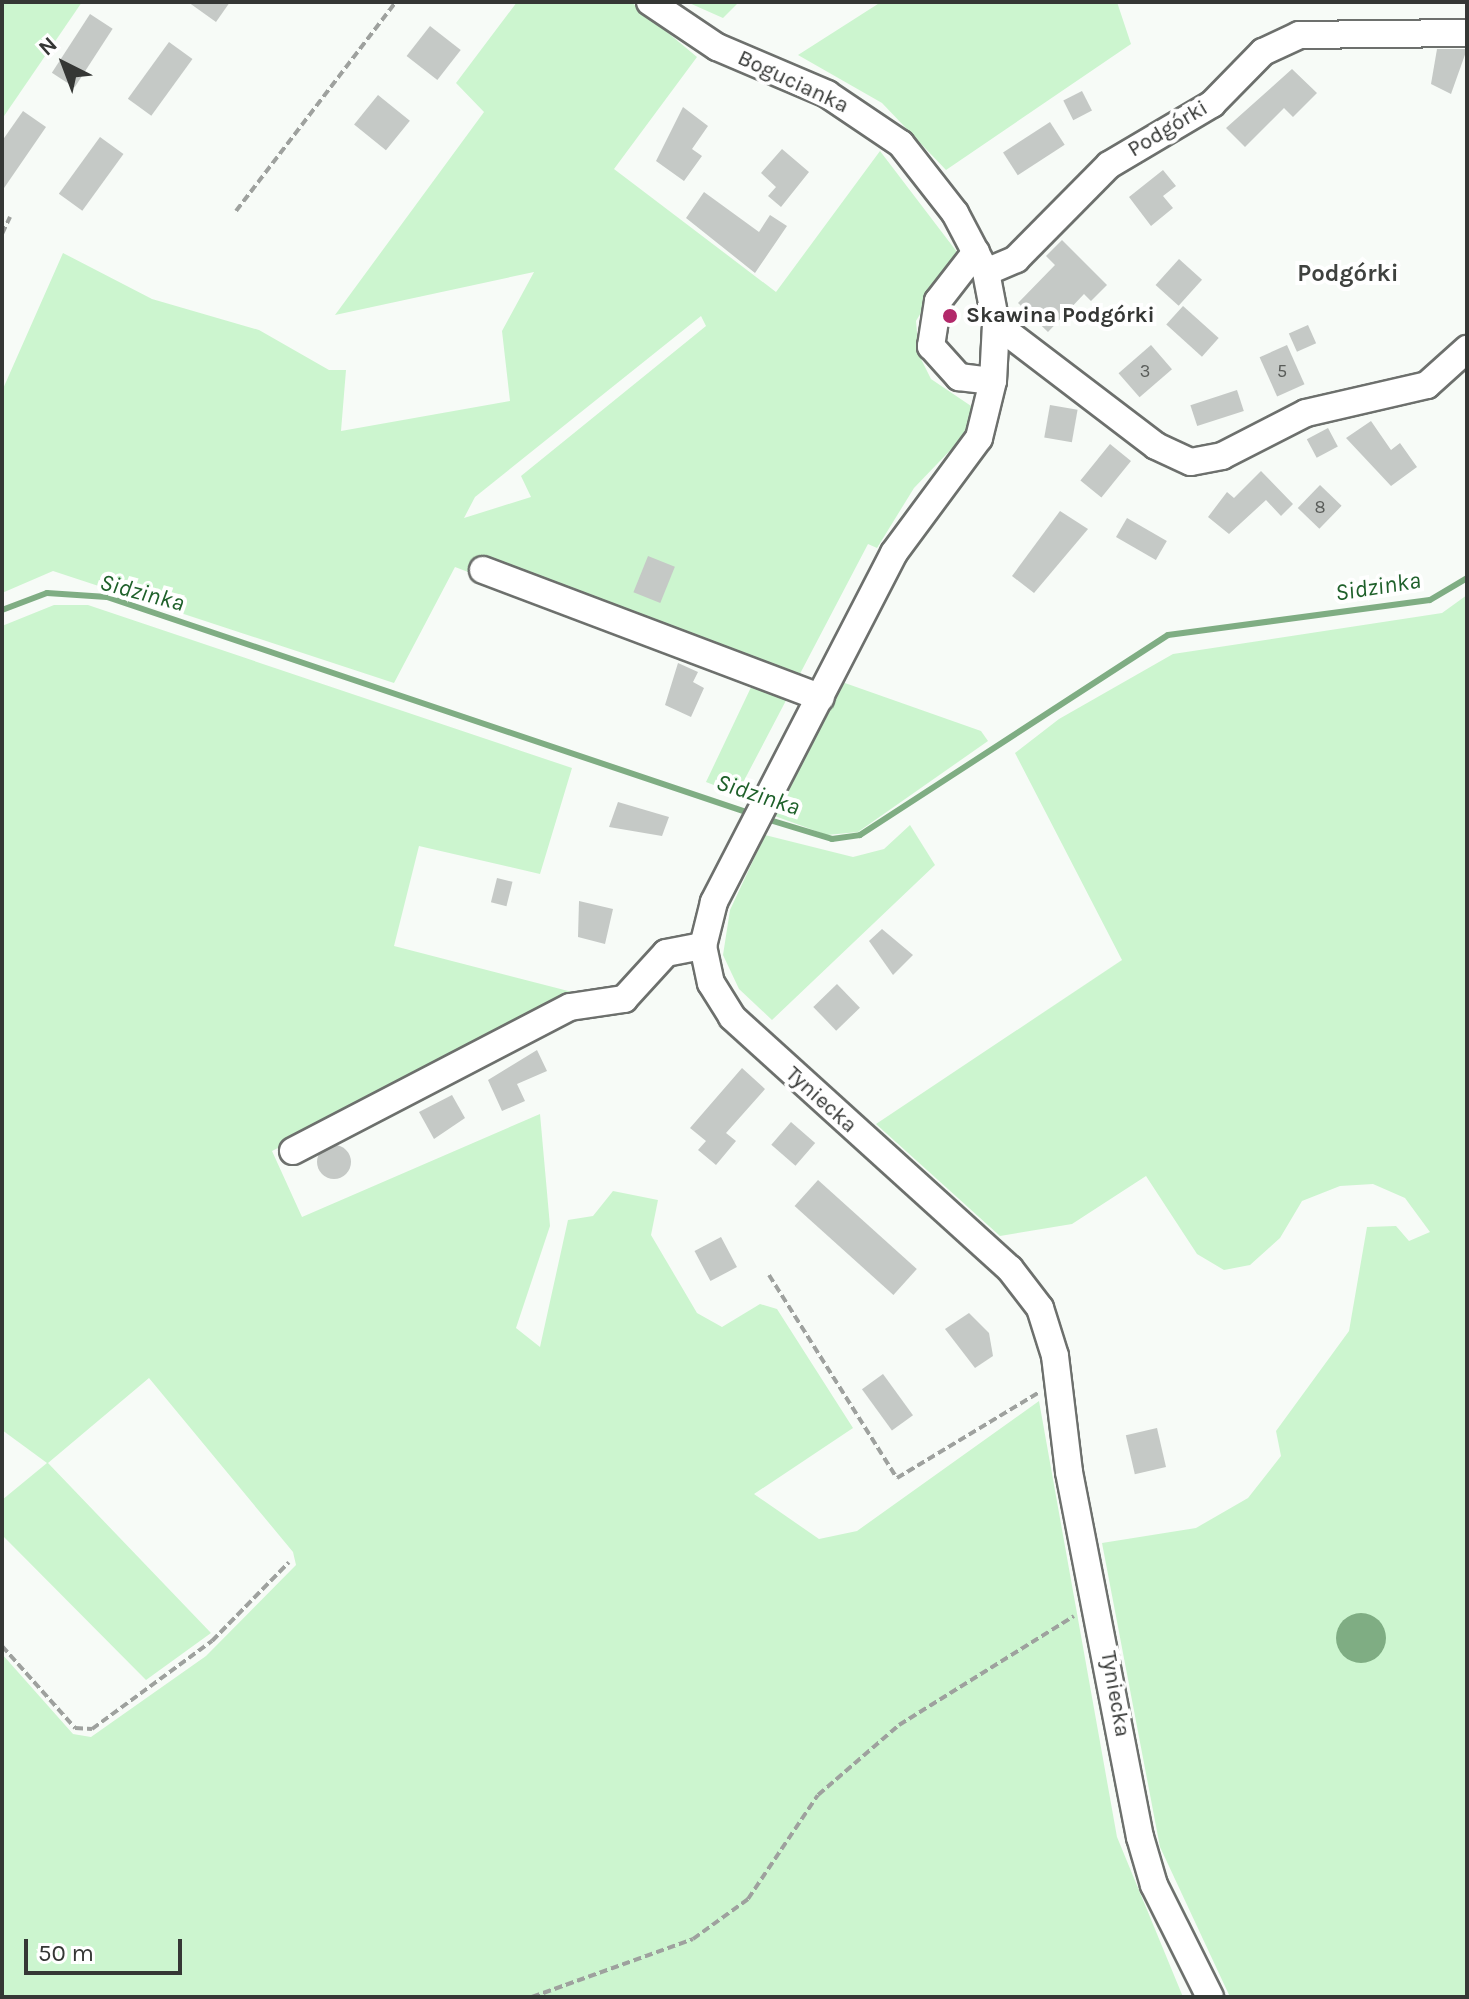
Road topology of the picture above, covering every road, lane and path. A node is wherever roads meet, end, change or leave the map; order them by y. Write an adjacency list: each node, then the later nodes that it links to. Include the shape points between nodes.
1 (396, 2): 4 (path)
2 (650, 2): 5 (street, Bogucianka, via 717,47 870,120 901,144)
3 (1467, 33): 8 (street, Podgórki, via 1299,35 1275,46 1212,104 1109,165 1016,259)
4 (236, 211)
5 (955, 213): 8 (street, Tyniecka)
6 (10, 217): 7 (path)
7 (2, 234)
8 (981, 262): 9 (street, Tyniecka); 11 (street, via 938,301 931,346 959,377)
9 (996, 324): 10 (street, via 1156,446 1191,462 1222,456 1306,413 1427,385); 11 (street, Tyniecka)
10 (1467, 349)
11 (993, 381): 13 (street, Tyniecka, via 979,438 894,553)
12 (483, 570): 13 (street)
13 (821, 698): 14 (street, Tyniecka, via 714,902)
14 (703, 946): 15 (street, via 666,953 624,999 570,1007); 17 (street, Tyniecka, via 711,983 732,1017 1027,1290 1050,1332)
15 (293, 1151)
16 (769, 1275): 17 (path, via 897,1478)
17 (1058, 1381): 19 (street, Tyniecka)
18 (289, 1562): 20 (path, via 212,1641 92,1729 75,1728)
19 (1098, 1603): 21 (path, via 899,1725 818,1795 748,1899 693,1939); 22 (street, Tyniecka, via 1147,1861)
20 (2, 1646)
21 (532, 1997)
22 (1210, 1997)

